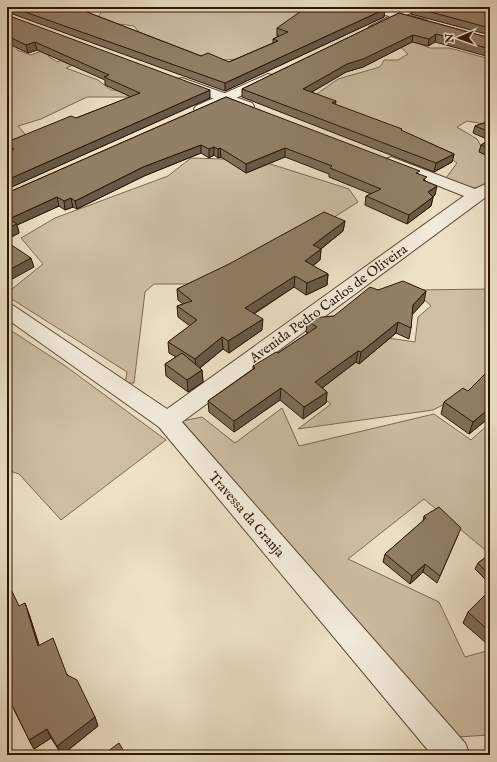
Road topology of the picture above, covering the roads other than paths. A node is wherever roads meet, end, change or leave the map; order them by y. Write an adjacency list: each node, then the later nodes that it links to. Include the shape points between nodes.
1 (367, 7): 3 (street)
2 (417, 7): 3 (street)
3 (398, 16): 4 (street); 5 (street)
4 (437, 26)
5 (363, 33)
6 (284, 71): 8 (street)
7 (169, 77): 8 (street)
8 (226, 98): 9 (street); 10 (street)
9 (262, 112)
10 (191, 114)
11 (378, 157): 12 (street)
12 (483, 191): 14 (street, Avenida Pedro Carlos de Oliveira)
13 (7, 310): 14 (street, Travessa da Granja)
14 (167, 421): 15 (street, Travessa da Granja)
15 (453, 755)

